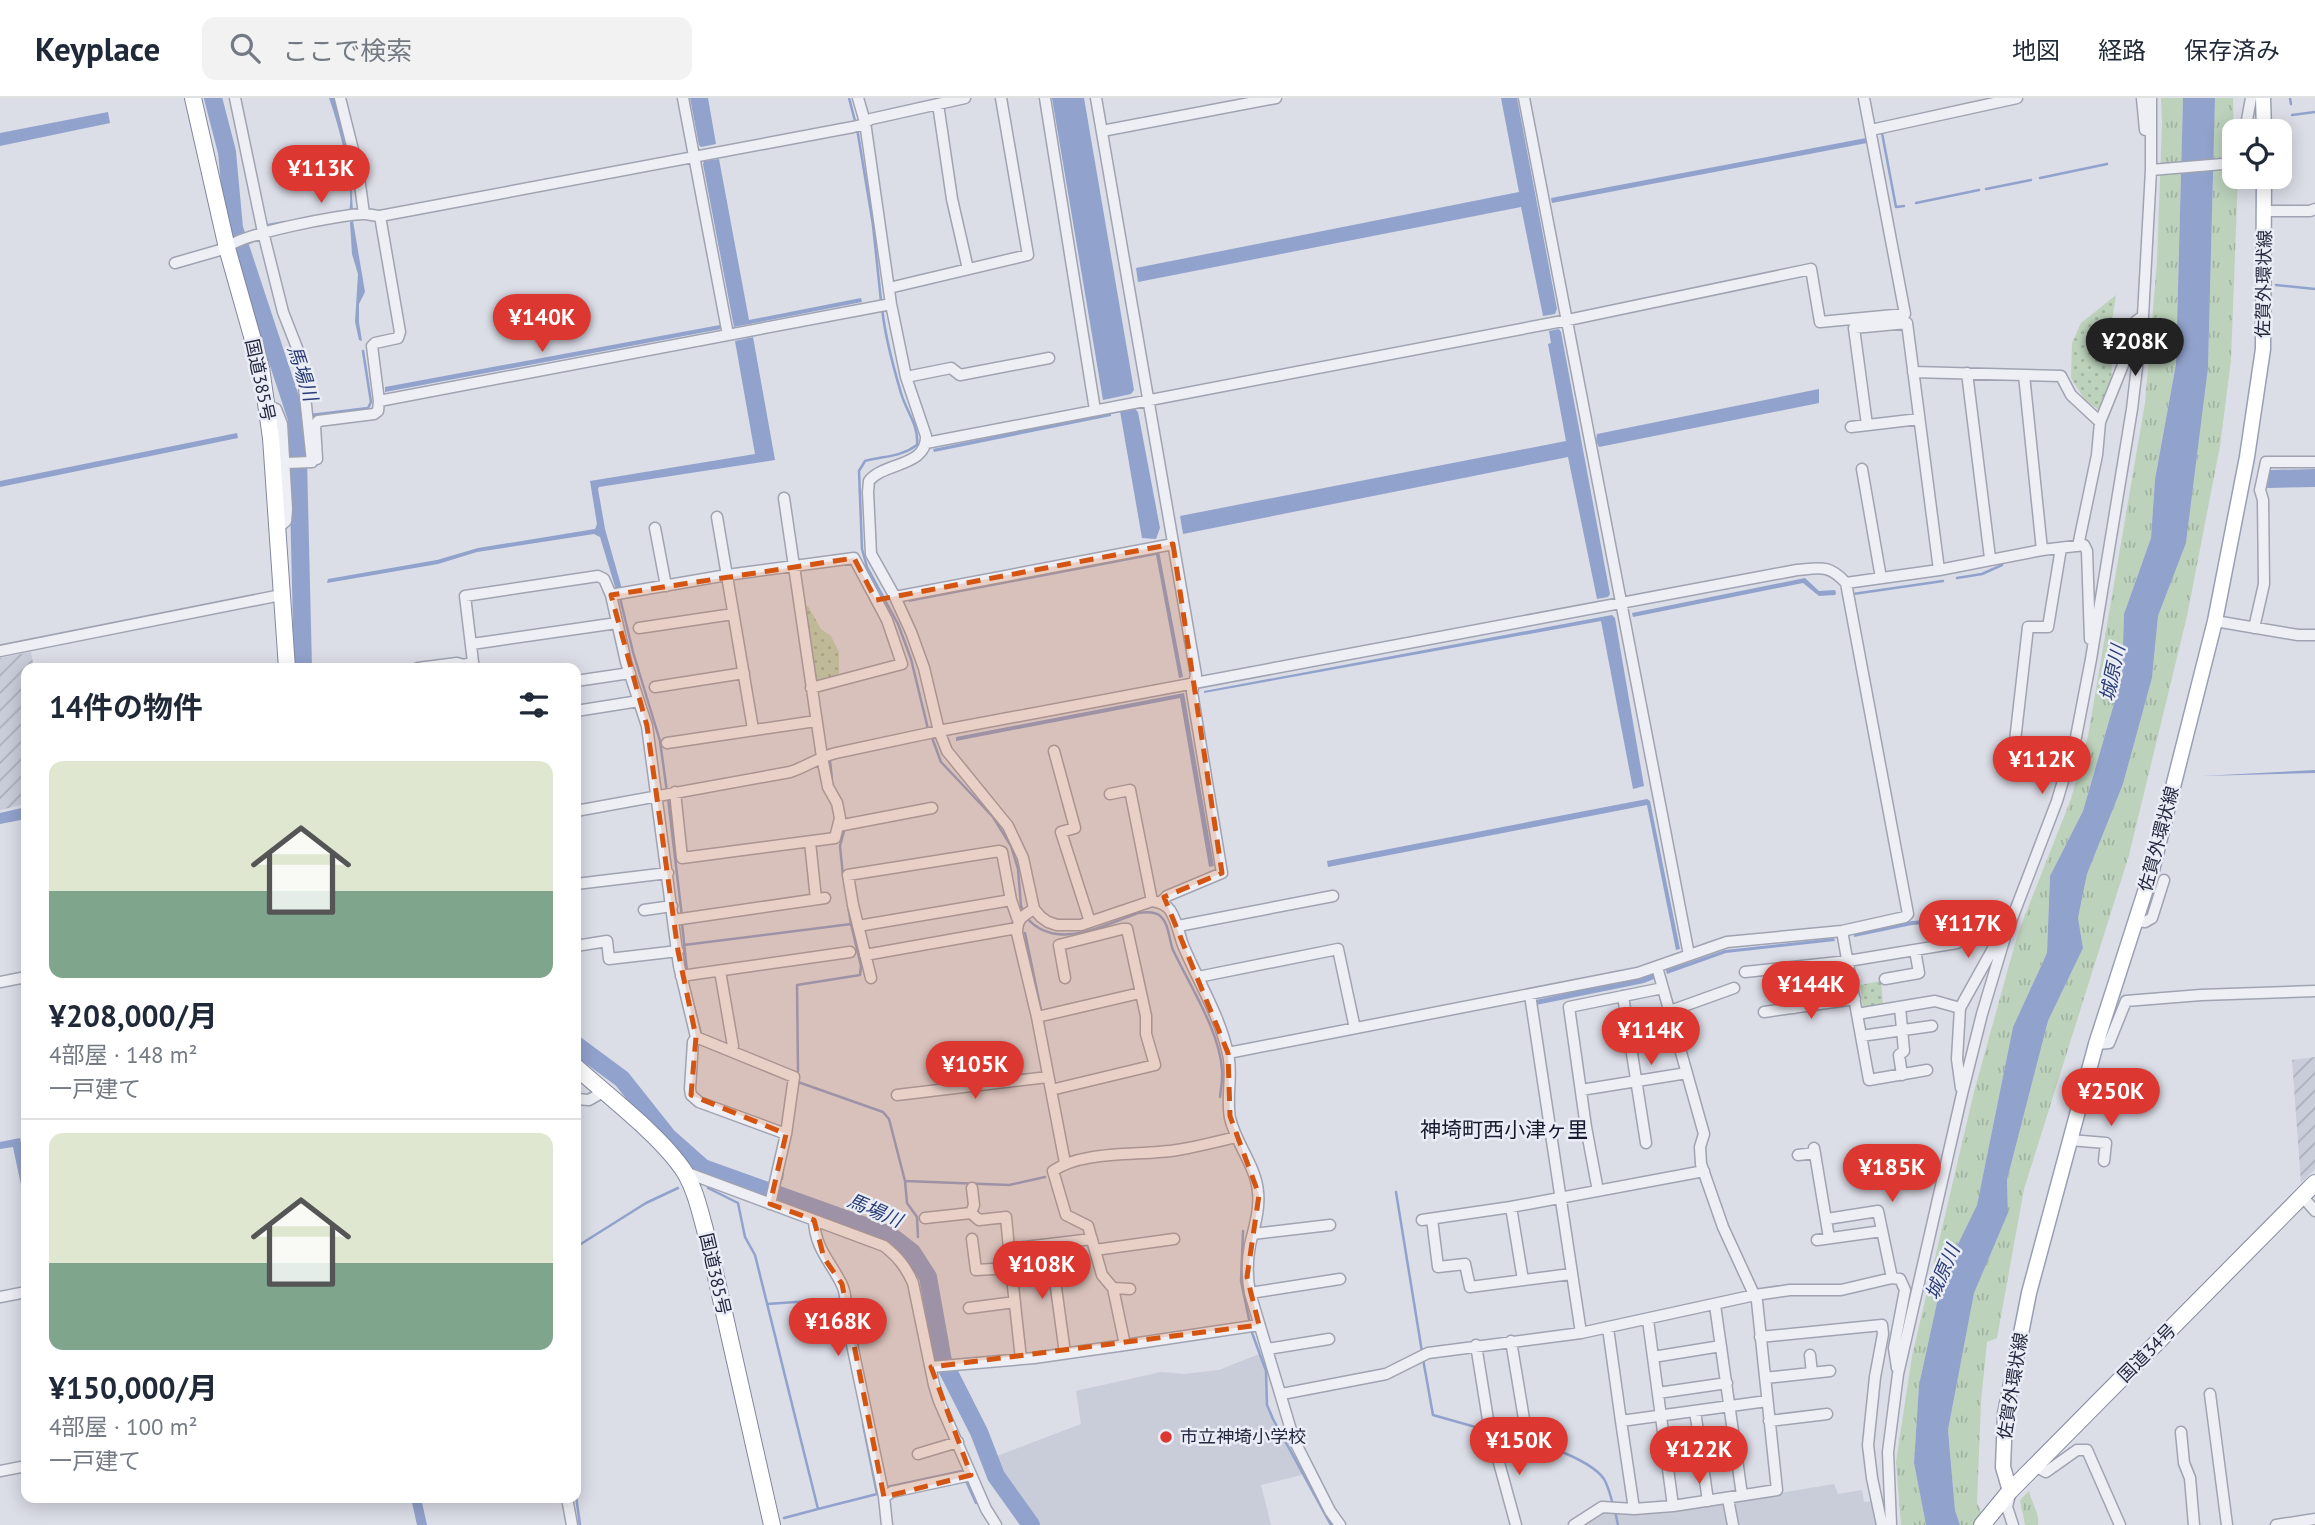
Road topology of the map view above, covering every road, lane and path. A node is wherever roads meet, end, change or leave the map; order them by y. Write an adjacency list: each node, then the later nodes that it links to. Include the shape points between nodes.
1 (193, 98): 33 (highway, 国道385号)
2 (235, 98): 32 (street)
3 (340, 98): 30 (street, via 358,170)
4 (683, 98): 24 (street)
5 (858, 98): 21 (street)
6 (965, 98): 18 (street)
7 (1001, 98): 35 (street, via 1028,255)
8 (1045, 98): 49 (street)
9 (1096, 98): 23 (street)
10 (1276, 98): 23 (street)
11 (1524, 98): 39 (street)
12 (1864, 98): 22 (street)
13 (2017, 98): 22 (street)
14 (2142, 98): 26 (street)
15 (2151, 98): 26 (street)
16 (2251, 98): 19 (street)
17 (2263, 98): 20 (main road)
18 (938, 104): 21 (street); 35 (street)
19 (2247, 119)
20 (2264, 119)
21 (860, 125): 24 (street); 36 (street)
22 (1871, 130): 39 (street, via 1905,314 1820,322 1811,269)
23 (1101, 131): 46 (street)
24 (694, 156): 31 (street); 40 (street)
25 (2222, 164): 26 (street)
26 (2151, 170): 38 (street)
27 (2264, 189): 29 (main road, 佐賀外環状線)
28 (2315, 209): 29 (street)
29 (2265, 211): 79 (main road, 佐賀外環状線, via 2263,349)
30 (363, 214): 31 (street); 32 (street)
31 (380, 216): 47 (street, via 400,331 398,338 372,346)
32 (263, 232): 33 (street); 55 (street, via 283,312 301,358)
33 (230, 246): 34 (street); 48 (highway, 国道385号)
34 (175, 263)
35 (968, 270): 36 (street)
36 (889, 288): 37 (street)
37 (885, 305): 40 (street); 45 (street)
38 (2143, 316): 51 (street, via 2135,322); 86 (street)
39 (1568, 320): 46 (street); 77 (street)
40 (728, 335): 47 (street)
41 (1049, 358): 45 (street, via 960,375 951,368)
42 (1913, 372): 43 (street); 50 (street); 52 (street, via 1907,323 1854,328)
43 (1967, 373): 44 (street); 67 (street)
44 (2024, 375): 51 (street, via 2061,376 2071,395); 66 (street)
45 (906, 377): 54 (street)
46 (1148, 399): 49 (street); 63 (street)
47 (379, 401): 55 (street, via 374,414 318,421 318,457)
48 (267, 405): 57 (street, via 276,409 282,425); 62 (highway, 国道385号)
49 (1095, 410): 54 (street)
50 (1919, 419): 52 (street); 69 (street)
51 (2100, 422): 64 (street)
52 (1867, 425): 53 (street)
53 (1851, 426)
54 (926, 443): 76 (street, via 908,462 881,470 869,481 871,554)
55 (312, 462): 57 (street)
56 (2315, 462): 82 (street, via 2266,463 2260,490 2264,584)
57 (285, 463): 62 (street, via 286,521)
58 (1862, 469): 71 (street)
59 (784, 498): 68 (street)
60 (717, 516): 70 (street)
61 (654, 528): 73 (street)
62 (277, 529): 74 (highway, 国道385号)
63 (1173, 544): 76 (street); 92 (street)
64 (2078, 546): 65 (street); 86 (street, via 2084,545 2087,551)
65 (2061, 548): 66 (street); 100 (street, via 2048,627 2028,627)
66 (2042, 550): 67 (street)
67 (1990, 558): 69 (street)
68 (794, 566): 70 (street); 94 (street); 94 (street, via 854,558 887,620 902,664)
69 (1939, 570): 71 (street)
70 (727, 575): 73 (street); 78 (street)
71 (1881, 578): 72 (street)
72 (1846, 583): 77 (street, via 1824,567); 125 (street, via 1908,914)
73 (666, 586): 75 (street)
74 (281, 595): 85 (street); 87 (highway, 国道385号)
75 (611, 595): 80 (street); 84 (street, via 598,576 465,596)
76 (895, 597): 99 (street, via 924,668)
77 (1622, 603): 92 (street); 133 (street)
78 (733, 614): 81 (street); 90 (street)
79 (2215, 621): 82 (street); 121 (main road, 佐賀外環状線)
80 (617, 624): 84 (street); 89 (street)
81 (639, 628)
82 (2254, 628): 83 (street)
83 (2315, 635)
84 (472, 644): 88 (street)
85 (0, 651)
86 (2091, 659): 126 (street, via 2076,737 2057,800)
87 (287, 663)
88 (471, 663)
89 (630, 673): 91 (street); 95 (street)
90 (744, 673): 93 (street); 98 (street)
91 (581, 680)
92 (1195, 684): 99 (street); 116 (street, via 1192,692 1222,873)
93 (655, 687)
94 (811, 688): 97 (street)
95 (639, 701): 96 (street); 104 (street)
96 (581, 710)
97 (816, 721): 98 (street); 103 (street)
98 (753, 729): 101 (street)
99 (937, 731): 103 (street); 110 (street, via 953,761 1008,825)
100 (2015, 741)
101 (667, 743)
102 (1054, 751): 124 (street, via 1075,828 1060,832)
103 (821, 757): 104 (street, via 790,772); 108 (street, via 837,803)
104 (666, 794): 107 (street); 109 (street, via 682,858); 111 (street)
105 (1110, 794): 116 (street, via 1130,790)
106 (932, 808): 108 (street)
107 (581, 810)
108 (838, 826): 109 (street, via 835,838)
109 (810, 842): 120 (street, via 821,899)
110 (1010, 847): 115 (street); 119 (street); 122 (street, via 848,875)
111 (668, 873): 113 (street); 117 (street)
112 (2164, 880): 121 (street, via 2152,918)
113 (581, 883)
114 (1334, 896): 123 (street)
115 (1011, 900): 119 (street); 122 (street)
116 (1156, 902): 123 (street, via 1170,909); 124 (street)
117 (672, 906): 118 (street); 120 (street)
118 (644, 910)
119 (1024, 917): 124 (street, via 1041,917); 132 (street); 159 (street)
120 (679, 919): 130 (street)
121 (2136, 921): 165 (main road, 佐賀外環状線)
122 (858, 926): 132 (street)
123 (1178, 926): 140 (street)
124 (1085, 930): 143 (street, via 1059,945); 149 (street, via 1127,929)
125 (1842, 930): 133 (street, via 1727,942); 134 (street)
126 (2005, 937): 155 (street, via 1995,945); 177 (street)
127 (1957, 943): 129 (street)
128 (581, 945): 130 (street, via 607,941 609,959)
129 (1915, 950): 134 (street); 144 (street, via 1919,973)
130 (678, 951): 139 (street)
131 (850, 952): 137 (street)
132 (865, 955): 142 (street)
133 (1689, 955): 135 (street)
134 (1848, 961): 136 (street); 152 (street)
135 (1657, 967): 146 (street); 150 (street)
136 (1791, 968): 138 (street); 154 (street)
137 (720, 971): 139 (street); 166 (street)
138 (1745, 972)
139 (686, 975): 164 (street)
140 (1198, 977): 160 (street, via 1338,949); 167 (street)
141 (21, 978): 145 (street)
142 (871, 978)
143 (1065, 978)
144 (1885, 979)
145 (0, 982)
146 (1663, 988): 151 (street); 156 (street)
147 (1734, 988): 156 (street)
148 (2315, 991): 165 (street, via 2126,1001 2109,1043)
149 (1140, 993): 159 (street); 174 (street, via 1155,1065)
150 (1530, 995): 167 (street); 193 (street)
151 (1623, 996): 173 (street); 175 (street, via 1569,1007)
152 (1855, 999): 154 (street); 158 (street)
153 (1900, 1007): 155 (street, via 1935,1001); 158 (street); 162 (street)
154 (1794, 1008): 157 (street)
155 (1960, 1008): 177 (street, via 1957,1059)
156 (1670, 1011): 170 (street)
157 (1764, 1012)
158 (1857, 1014): 163 (street)
159 (1037, 1017): 172 (street)
160 (1354, 1024)
161 (1933, 1026): 162 (street)
162 (1902, 1030): 163 (street); 171 (street)
163 (1861, 1036): 171 (street, via 1869,1080)
164 (696, 1037): 166 (street); 180 (street, via 692,1042 691,1095)
165 (2096, 1044): 182 (main road, 佐賀外環状線)
166 (731, 1051): 180 (street, via 794,1077)
167 (1228, 1053): 181 (street, via 1230,1115)
168 (1927, 1070): 171 (street)
169 (581, 1072): 176 (highway, 国道385号)
170 (1687, 1073): 173 (street); 187 (street, via 1704,1134 1700,1147)
171 (1902, 1074)
172 (1048, 1077): 174 (street); 178 (street)
173 (1637, 1081): 175 (street); 183 (street)
174 (1051, 1090): 186 (street)
175 (1581, 1090): 191 (street)
176 (603, 1092): 179 (street, via 589,1100); 188 (highway, 国道385号)
177 (1962, 1094): 239 (street)
178 (897, 1095)
179 (581, 1099)
180 (786, 1134): 194 (street)
181 (1236, 1137): 186 (street, via 1176,1150); 203 (street, via 1259,1195)
182 (2070, 1140): 185 (street, via 2106,1143); 260 (main road, 佐賀外環状線, via 2046,1257 2029,1293 2005,1414 2003,1467)
183 (1646, 1143)
184 (1798, 1155): 199 (street, via 1815,1151)
185 (2104, 1161)
186 (1065, 1163): 207 (street, via 1053,1171 1066,1215 1088,1226)
187 (1704, 1171): 191 (street); 216 (street, via 1723,1227)
188 (685, 1172): 194 (street); 271 (highway, 国道385号, via 707,1237)
189 (2315, 1183): 192 (highway, 国道34号)
190 (972, 1188): 197 (street)
191 (1598, 1191): 193 (street)
192 (2302, 1196): 196 (street); 256 (highway, 国道34号)
193 (1561, 1198): 195 (street); 208 (street)
194 (770, 1204): 200 (street)
195 (1511, 1207): 211 (street); 211 (street, via 1427,1220 1438,1267 1465,1264 1470,1287)
196 (2315, 1211)
197 (971, 1213): 198 (street); 206 (street, via 979,1220 1006,1217 1009,1249)
198 (925, 1218)
199 (1827, 1219): 202 (street, via 1878,1211); 202 (street, via 1823,1239)
200 (814, 1220): 236 (street, via 884,1246 906,1268); 262 (street, via 824,1258 846,1297 845,1311)
201 (1330, 1224): 203 (street)
202 (1882, 1231): 209 (street)
203 (1253, 1234): 215 (street, via 1247,1276)
204 (972, 1239): 218 (street, via 976,1270 1011,1268)
205 (1174, 1239): 207 (street)
206 (1050, 1244): 207 (street); 232 (street)
207 (1093, 1245): 212 (street, via 1102,1275)
208 (1571, 1274): 211 (street); 224 (street)
209 (1892, 1278): 216 (street, via 1841,1290); 239 (street, via 1899,1279 1905,1290 1894,1348)
210 (1340, 1279): 215 (street)
211 (1522, 1280)
212 (1113, 1288): 213 (street); 228 (street)
213 (1130, 1289)
214 (21, 1293): 217 (street)
215 (1250, 1293): 222 (street)
216 (1755, 1295): 219 (street); 225 (street)
217 (0, 1297)
218 (1015, 1301): 220 (street); 235 (street)
219 (1715, 1305): 221 (street); 230 (street)
220 (969, 1308)
221 (1647, 1320): 223 (street); 234 (street)
222 (1259, 1325): 228 (street); 231 (street)
223 (1608, 1328): 224 (street); 250 (street)
224 (1581, 1333): 227 (street)
225 (1760, 1337): 240 (street); 278 (street, via 1882,1325 1868,1445)
226 (1329, 1339): 231 (street)
227 (1511, 1341): 229 (street); 252 (street)
228 (1125, 1345): 232 (street)
229 (1476, 1345): 243 (street, via 1424,1354 1386,1374); 275 (street, via 1490,1432)
230 (1721, 1346): 234 (street); 241 (street)
231 (1268, 1349): 243 (street)
232 (1065, 1353): 235 (street)
233 (1810, 1355): 238 (street)
234 (1653, 1357): 242 (street)
235 (1021, 1359): 236 (street)
236 (931, 1367): 254 (street, via 939,1401)
237 (1830, 1371): 238 (street)
238 (1812, 1373): 240 (street)
239 (1898, 1374): 279 (street, via 1888,1452)
240 (1765, 1378): 245 (street)
241 (1727, 1383): 242 (street); 246 (street)
242 (1658, 1393): 249 (street)
243 (1282, 1394): 274 (street, via 1294,1440)
244 (2210, 1394): 283 (street)
245 (1767, 1401): 246 (street); 251 (street)
246 (1730, 1406): 247 (street); 261 (street)
247 (1695, 1411): 249 (street); 264 (street)
248 (1827, 1414): 251 (street)
249 (1661, 1415): 250 (street); 266 (street)
250 (1621, 1421): 267 (street)
251 (1769, 1421): 261 (street, via 1777,1490)
252 (1528, 1431)
253 (2181, 1432): 282 (street)
254 (958, 1442): 255 (street); 259 (street)
255 (918, 1454)
256 (2035, 1466): 260 (highway, 国道34号); 281 (street, via 2046,1472 2077,1450 2087,1450)
257 (21, 1467): 258 (street)
258 (0, 1471)
259 (971, 1475): 262 (street); 273 (street)
260 (2010, 1491): 268 (highway, 国道34号); 280 (street, via 2007,1507)
261 (1742, 1495): 263 (street)
262 (884, 1497): 272 (street)
263 (1728, 1499): 264 (street); 277 (street)
264 (1708, 1501): 266 (street)
265 (568, 1503): 270 (street)
266 (1674, 1506): 267 (street)
267 (1634, 1509): 276 (street, via 1602,1507)
268 (1987, 1519)
269 (2315, 1519): 284 (street)
270 (572, 1525)
271 (772, 1525)
272 (887, 1525)
273 (996, 1525)
274 (1340, 1525)
275 (1516, 1525)
276 (1574, 1525)
277 (1733, 1525)
278 (1882, 1525)
279 (1891, 1525)
280 (2013, 1525)
281 (2120, 1525)
282 (2194, 1525)
283 (2227, 1525)
284 (2276, 1525)

